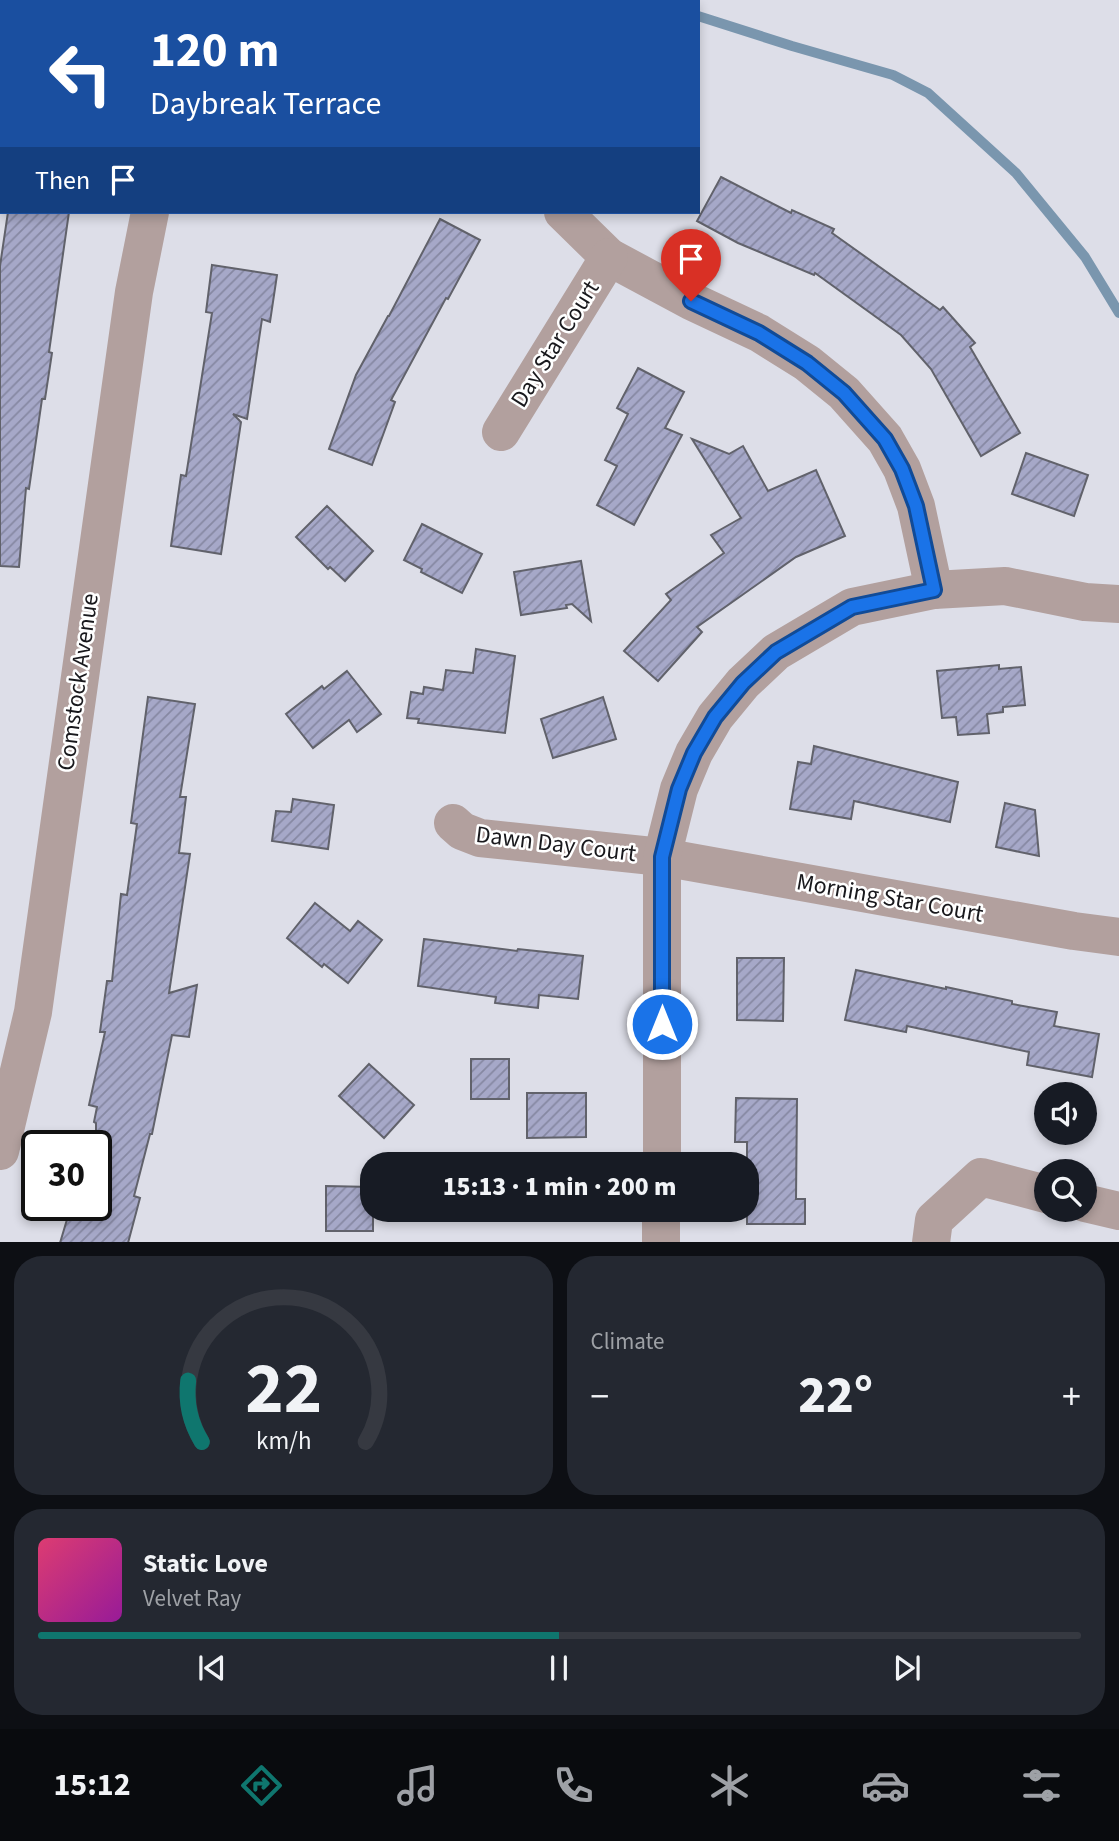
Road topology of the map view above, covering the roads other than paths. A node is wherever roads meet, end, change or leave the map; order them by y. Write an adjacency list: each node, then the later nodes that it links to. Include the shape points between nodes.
1 (150, 214): 10 (street, Comstock Avenue)
2 (565, 214): 3 (street)
3 (609, 257): 4 (street, Day Star Court); 5 (street, via 759,333 844,393 885,439 902,469 916,506)
4 (501, 432)
5 (934, 590): 6 (street, via 1005,586); 8 (street, via 852,607 776,652 743,683 694,753 679,789)
6 (1119, 604)
7 (453, 823): 8 (street, Dawn Day Court, via 480,838)
8 (662, 857): 9 (street, Morning Star Court); 12 (street)
9 (1119, 937)
10 (17, 1010): 11 (street, Comstock Avenue)
11 (0, 1151)
12 (662, 1152)
13 (1034, 1191): 18 (street, via 981,1177 933,1220)
14 (1097, 1206): 15 (street)
15 (1119, 1211)
16 (662, 1222): 17 (street)
17 (661, 1242)
18 (931, 1242)

